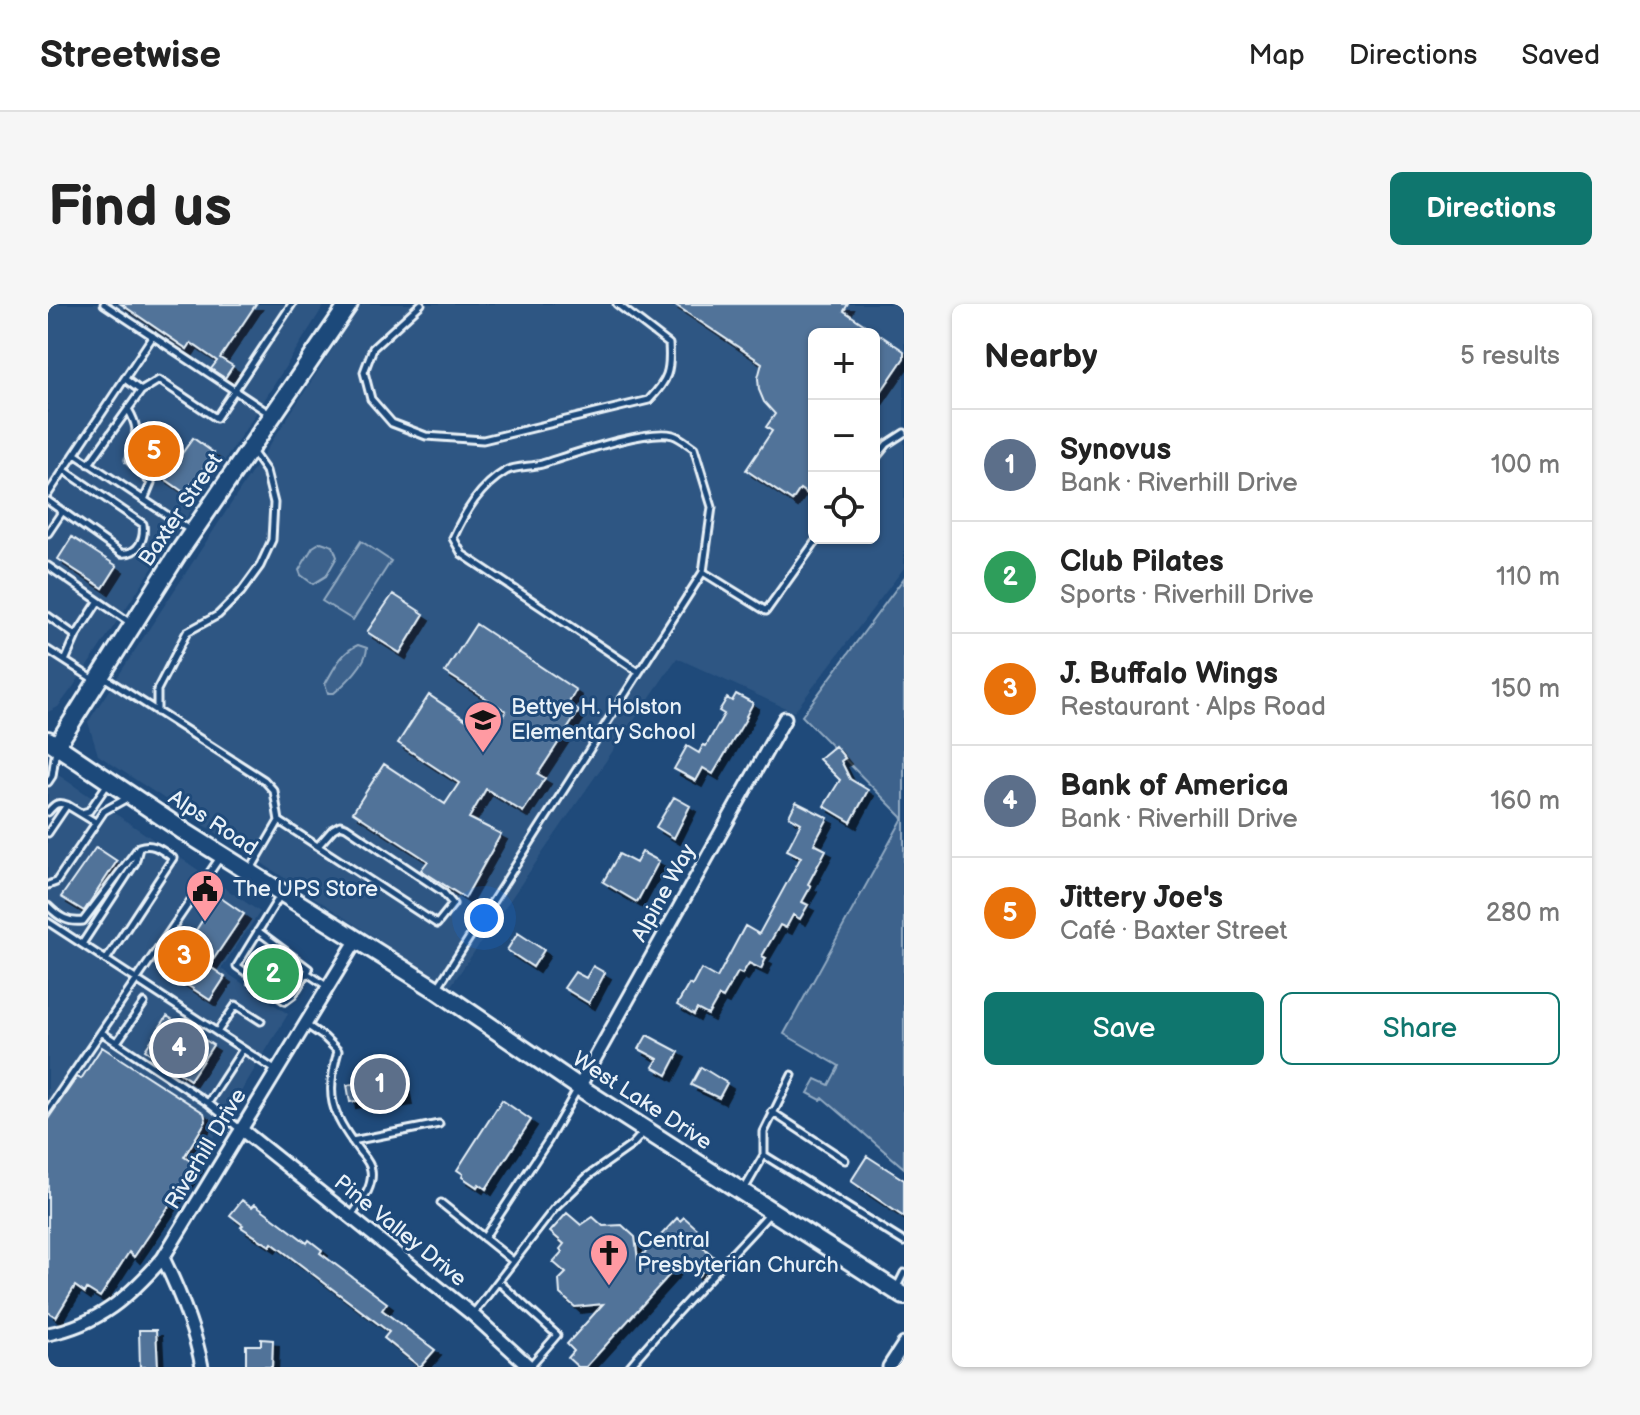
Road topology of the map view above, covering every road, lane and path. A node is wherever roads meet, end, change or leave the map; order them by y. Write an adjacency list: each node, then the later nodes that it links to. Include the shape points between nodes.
1 (104, 304): 6 (lane)
2 (292, 304): 9 (lane)
3 (349, 304): 11 (main road, Baxter Street)
4 (421, 304): 5 (lane, via 373,348 364,372 371,399 392,423 426,436 483,440 649,400 664,383 669,344)
5 (617, 304)
6 (153, 336): 7 (lane); 9 (lane)
7 (125, 379): 8 (lane); 15 (lane)
8 (141, 391): 9 (lane, via 159,380 216,418); 10 (lane)
9 (234, 391): 11 (lane)
10 (128, 409): 16 (lane); 19 (lane, via 137,425 129,460 151,483)
11 (272, 416): 13 (main road, Baxter Street)
12 (904, 433): 14 (lane)
13 (249, 449): 22 (main road, Baxter Street); 35 (lane, via 266,471 274,503 272,540 241,592 218,615 187,632 157,690)
14 (880, 453)
15 (75, 454): 16 (lane); 17 (lane)
16 (89, 464): 19 (lane)
17 (64, 470): 18 (lane); 21 (lane, via 143,524 145,534 134,551 121,553)
18 (48, 494)
19 (144, 500): 22 (lane)
20 (48, 501): 21 (lane)
21 (62, 512): 23 (lane)
22 (193, 532): 29 (main road, Baxter Street)
23 (48, 533)
24 (814, 544): 26 (lane, via 766,611)
25 (48, 566): 27 (lane)
26 (703, 572): 33 (lane); 33 (lane, via 712,507 694,448 674,435 643,435 508,470 465,512 453,538 462,554)
27 (98, 602): 29 (lane); 30 (lane)
28 (48, 616): 30 (lane)
29 (133, 625): 34 (main road, Baxter Street)
30 (76, 636): 32 (lane)
31 (48, 650): 32 (lane)
32 (65, 661): 34 (lane)
33 (639, 672): 64 (lane)
34 (99, 678): 35 (lane); 37 (main road, Baxter Street)
35 (157, 712): 44 (lane, via 264,780 274,791)
36 (785, 718): 74 (street, Alpine Way)
37 (51, 745): 38 (lane); 39 (main road, Alps Road)
38 (48, 782)
39 (109, 782): 40 (main road, Alps Road); 43 (lane, via 89,811)
40 (131, 796): 45 (lane); 49 (main road, Alps Road)
41 (67, 805): 42 (lane, via 60,802); 43 (lane); 46 (lane)
42 (48, 812)
43 (81, 814): 45 (lane)
44 (279, 821): 47 (lane); 50 (lane)
45 (95, 822): 51 (lane, via 56,882)
46 (48, 833)
47 (318, 846): 47 (lane, via 437,924 453,904 346,827 333,829)
48 (139, 847): 53 (lane, via 83,921 71,922); 57 (lane, via 135,863); 58 (lane, via 155,846 173,858)
49 (222, 856): 50 (main road, Alps Road); 61 (lane)
50 (249, 872): 52 (main road, Alps Road)
51 (48, 885)
52 (281, 893): 55 (lane); 56 (main road, Alps Road)
53 (48, 906)
54 (48, 922): 57 (lane)
55 (258, 931): 59 (lane, via 309,969); 60 (lane, via 237,966)
56 (356, 941): 63 (street, Riverhill Drive); 64 (main road, West Lake Drive)
57 (82, 944): 58 (lane)
58 (106, 960): 61 (lane)
59 (307, 973): 62 (lane, via 285,1001); 63 (lane)
60 (251, 976)
61 (136, 980): 68 (lane); 69 (lane)
62 (261, 984)
63 (328, 987): 67 (street, Riverhill Drive)
64 (437, 990): 74 (main road, West Lake Drive)
65 (144, 1003): 70 (lane)
66 (261, 1021): 69 (lane, via 236,1005)
67 (305, 1024): 72 (street, Riverhill Drive); 81 (lane, via 338,1051 330,1092 338,1122)
68 (101, 1032): 70 (lane); 76 (lane)
69 (217, 1032): 71 (lane)
70 (117, 1042): 75 (lane)
71 (243, 1049): 72 (lane); 75 (lane)
72 (277, 1071): 79 (street, Riverhill Drive)
73 (792, 1075): 77 (lane)
74 (579, 1087): 80 (main road, West Lake Drive); 88 (lane)
75 (208, 1103): 79 (lane)
76 (48, 1110)
77 (772, 1112): 82 (lane, via 764,1132); 83 (lane)
78 (439, 1124): 81 (lane)
79 (242, 1130): 87 (street, Pine Valley Drive); 90 (street, Riverhill Drive)
80 (645, 1130): 84 (main road, West Lake Drive); 91 (lane, via 554,1209)
81 (352, 1141): 87 (lane, via 372,1172)
82 (764, 1155): 84 (lane); 89 (lane)
83 (845, 1160)
84 (742, 1192): 86 (main road, West Lake Drive)
85 (441, 1203): 88 (lane)
86 (771, 1211): 94 (main road, West Lake Drive); 100 (lane)
87 (352, 1216): 95 (street, Pine Valley Drive)
88 (484, 1238): 91 (lane)
89 (904, 1242)
90 (163, 1258): 96 (street, Riverhill Drive, via 138,1286 92,1321); 98 (street, via 179,1290)
91 (513, 1261): 93 (lane)
92 (904, 1273): 94 (lane)
93 (499, 1282): 95 (lane); 99 (lane, via 557,1335)
94 (899, 1294)
95 (473, 1315): 99 (street, Pine Valley Drive)
96 (48, 1334)
97 (904, 1344): 101 (street)
98 (202, 1367)
99 (530, 1367)
100 (629, 1367)
101 (889, 1367)

